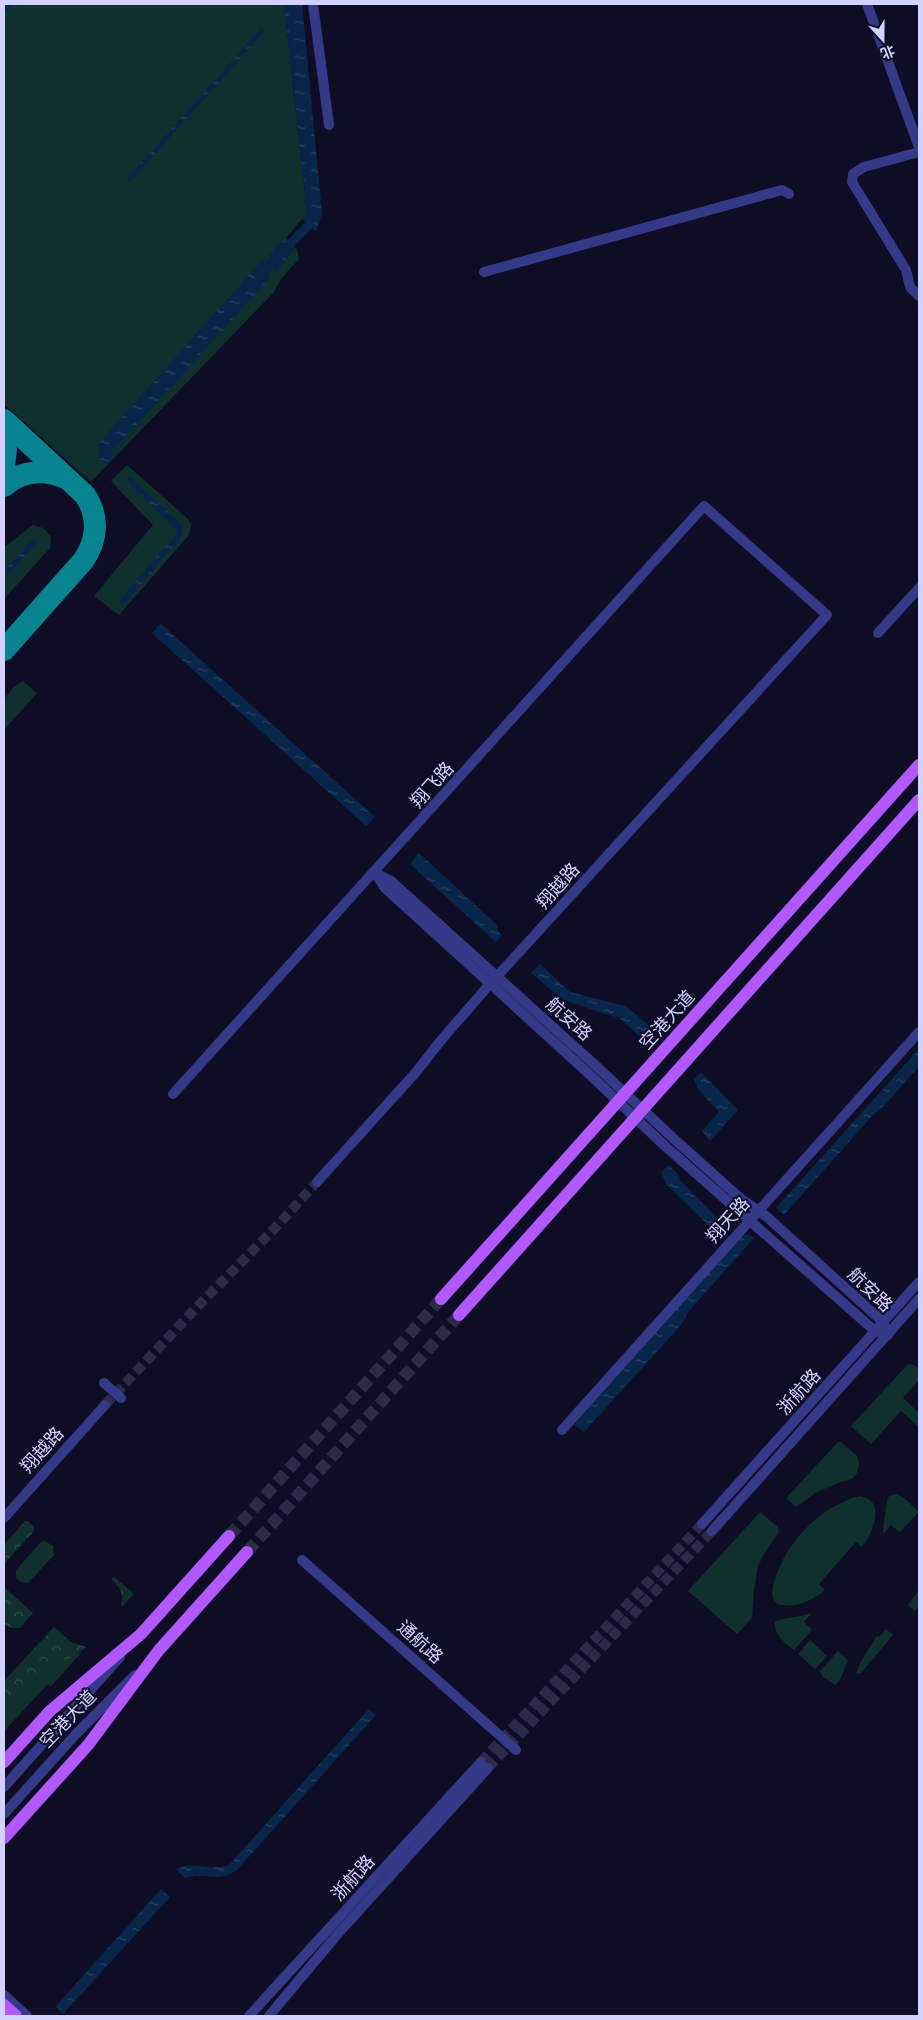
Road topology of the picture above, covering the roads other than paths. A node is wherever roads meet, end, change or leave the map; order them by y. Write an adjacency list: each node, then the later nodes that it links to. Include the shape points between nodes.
1 (314, 4): 3 (street)
2 (867, 4): 4 (street)
3 (329, 125)
4 (919, 147)
5 (919, 152): 8 (street, via 864,167 853,174 852,182 906,270 910,287)
6 (789, 194): 7 (street, via 782,190)
7 (484, 272)
8 (919, 296)
9 (919, 588): 11 (street)
10 (827, 615): 14 (street, 翔飞路, via 704,506); 15 (street, 翔越路)
11 (878, 633)
12 (919, 765): 18 (main road, 空港大道)
13 (919, 800): 19 (main road)
14 (375, 873): 15 (street, 航安路, via 385,888); 17 (street, 翔飞路)
15 (494, 980): 18 (street, 航安路); 20 (street, 翔越路)
16 (919, 1032): 21 (street, 翔天路)
17 (173, 1094)
18 (621, 1098): 19 (street, 航安路); 24 (main road, 空港大道)
19 (639, 1114): 21 (street, 航安路); 22 (street, 航安路); 26 (main road)
20 (317, 1182)
21 (758, 1211): 22 (street, 翔天路); 27 (street, 航安路)
22 (750, 1221): 28 (street, 航安路); 33 (street, 翔天路)
23 (919, 1282): 27 (street, 浙航路)
24 (441, 1299)
25 (919, 1299): 29 (street, 浙航路)
26 (459, 1315)
27 (883, 1322): 28 (street, 浙航路); 29 (street, 航安路)
28 (875, 1331): 29 (street, 航安路); 35 (street, 浙航路)
29 (888, 1335): 36 (street, 浙航路)
30 (104, 1383): 31 (street)
31 (121, 1398)
32 (105, 1404): 34 (street, 翔越路)
33 (562, 1430)
34 (4, 1518)
35 (702, 1524)
36 (712, 1531)
37 (229, 1536): 40 (main road, 空港大道)
38 (247, 1552): 41 (main road, 空港大道)
39 (302, 1560): 42 (street, 通航路)
40 (141, 1634): 43 (main road, 空港大道, via 50,1711); 44 (street, 空港大道)
41 (159, 1650): 45 (street, 空港大道, via 76,1734); 46 (main road, 空港大道, via 88,1745)
42 (516, 1750)
43 (4, 1762)
44 (4, 1787)
45 (4, 1814)
46 (4, 1838)
47 (4, 1995): 52 (street)
48 (4, 2005): 51 (main road)
49 (4, 2011): 50 (street)
50 (10, 2016)
51 (16, 2016)
52 (27, 2016)
53 (249, 2016): 54 (street, 浙航路, via 484,1765)
54 (269, 2016)

